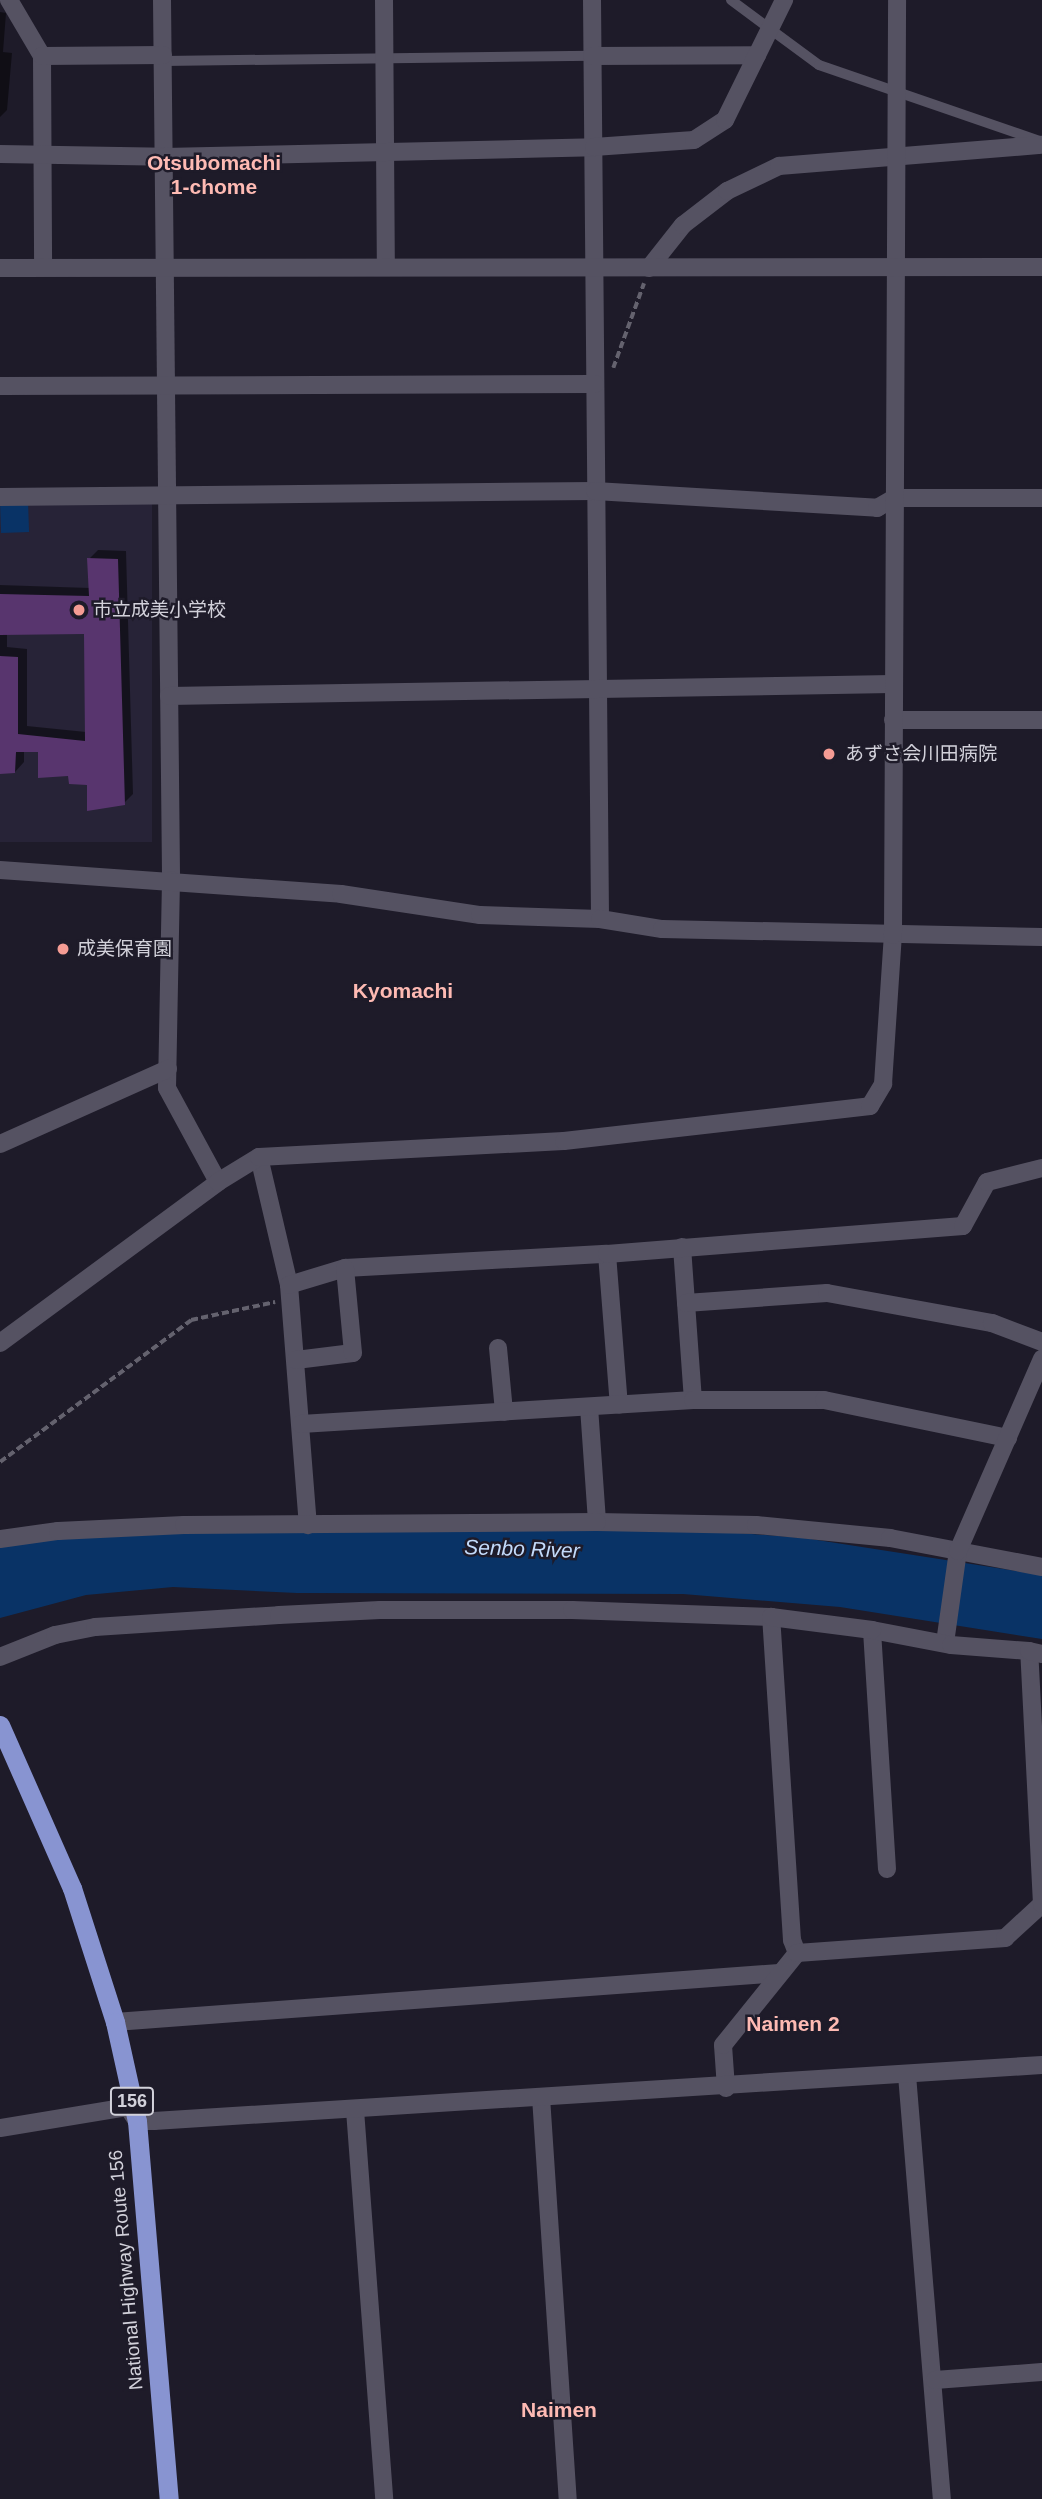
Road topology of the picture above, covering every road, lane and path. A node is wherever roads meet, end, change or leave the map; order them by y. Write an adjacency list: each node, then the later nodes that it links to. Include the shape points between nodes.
1 (9, 0): 10 (street)
2 (162, 0): 12 (street)
3 (384, 0): 13 (street)
4 (592, 0): 11 (street)
5 (731, 0): 8 (lane)
6 (784, 0): 8 (street)
7 (897, 0): 14 (street)
8 (769, 30): 9 (street); 14 (lane, via 819,65)
9 (757, 55): 11 (street); 16 (street, via 725,121 694,140)
10 (41, 56): 12 (street); 19 (street)
11 (592, 56): 13 (lane); 16 (street)
12 (163, 58): 13 (lane); 20 (street)
13 (384, 59): 17 (street)
14 (897, 91): 15 (lane); 21 (street)
15 (1042, 143): 21 (street)
16 (594, 148): 17 (street); 28 (street)
17 (382, 150): 20 (street); 25 (street)
18 (0, 155): 19 (street)
19 (39, 155): 20 (street); 24 (street)
20 (164, 157): 22 (street)
21 (896, 158): 23 (street); 29 (street, via 779,166 727,191 694,217)
22 (165, 266): 24 (street); 25 (street); 32 (street)
23 (899, 266): 26 (street); 29 (street); 36 (street)
24 (43, 267): 27 (street)
25 (386, 267): 28 (street)
26 (1042, 267)
27 (0, 268)
28 (594, 268): 29 (street); 30 (street)
29 (649, 268): 30 (path, via 618,360 606,379)
30 (595, 384): 32 (street); 33 (street)
31 (0, 386): 32 (street)
32 (167, 386): 34 (street)
33 (595, 491): 34 (street); 36 (street, via 877,508); 39 (street)
34 (167, 496): 35 (street); 40 (street)
35 (0, 497)
36 (894, 498): 37 (street); 38 (street)
37 (1042, 498)
38 (892, 684): 39 (street); 41 (street)
39 (599, 690): 40 (street); 45 (street)
40 (169, 696): 44 (street)
41 (893, 720): 42 (street); 46 (street)
42 (1042, 720)
43 (0, 870): 44 (street)
44 (171, 880): 45 (street, via 341,894 480,915); 48 (street)
45 (600, 919): 46 (street, via 662,929)
46 (892, 935): 47 (street); 50 (street, via 883,1084 870,1107 564,1141)
47 (1042, 937)
48 (168, 1069): 49 (street); 52 (street, via 167,1088 183,1125)
49 (0, 1144)
50 (259, 1157): 52 (street); 56 (street)
51 (1042, 1168): 53 (street, via 987,1182 963,1226)
52 (218, 1182): 59 (street)
53 (681, 1247): 54 (street); 57 (street)
54 (607, 1254): 55 (street); 64 (street)
55 (345, 1268): 56 (street); 62 (street, via 353,1353)
56 (290, 1292): 62 (street); 69 (path, via 191,1320)
57 (686, 1303): 58 (street, via 828,1293 992,1323); 63 (street)
58 (1042, 1342)
59 (0, 1343)
60 (498, 1348): 66 (street)
61 (1042, 1359): 68 (street)
62 (296, 1360): 67 (street)
63 (693, 1400): 64 (street); 68 (street, via 824,1400)
64 (618, 1405): 65 (street)
65 (589, 1407): 66 (street); 70 (street)
66 (504, 1412): 67 (street)
67 (301, 1424): 71 (street)
68 (1007, 1438): 73 (street)
69 (0, 1462)
70 (597, 1522): 71 (street); 73 (street, via 756,1525 890,1538)
71 (309, 1525): 72 (street, via 184,1525 58,1531)
72 (0, 1539)
73 (958, 1554): 74 (street); 77 (street)
74 (1042, 1567)
75 (771, 1617): 76 (street); 79 (street, via 558,1610 279,1615 95,1627 55,1635); 82 (street, via 792,1940)
76 (872, 1630): 77 (street); 81 (street)
77 (946, 1637): 78 (street)
78 (1035, 1652): 82 (street, via 1042,1904 1005,1938)
79 (0, 1657)
80 (0, 1726): 84 (highway, National Highway Route 156 / 156, via 72,1888)
81 (887, 1869)
82 (797, 1953): 83 (street)
83 (779, 1973): 84 (street); 87 (street, via 723,2045)
84 (115, 2022): 90 (highway, National Highway Route 156 / 156)
85 (1042, 2065): 86 (street)
86 (907, 2075): 87 (street); 93 (street)
87 (726, 2088): 88 (street)
88 (541, 2097): 89 (street); 96 (street)
89 (355, 2110): 90 (street); 95 (street)
90 (136, 2121): 91 (street, via 128,2107); 94 (highway, National Highway Route 156 / 156)
91 (0, 2128)
92 (1042, 2372): 93 (street)
93 (935, 2380): 97 (street)
94 (169, 2499)
95 (384, 2499)
96 (568, 2499)
97 (942, 2499)

